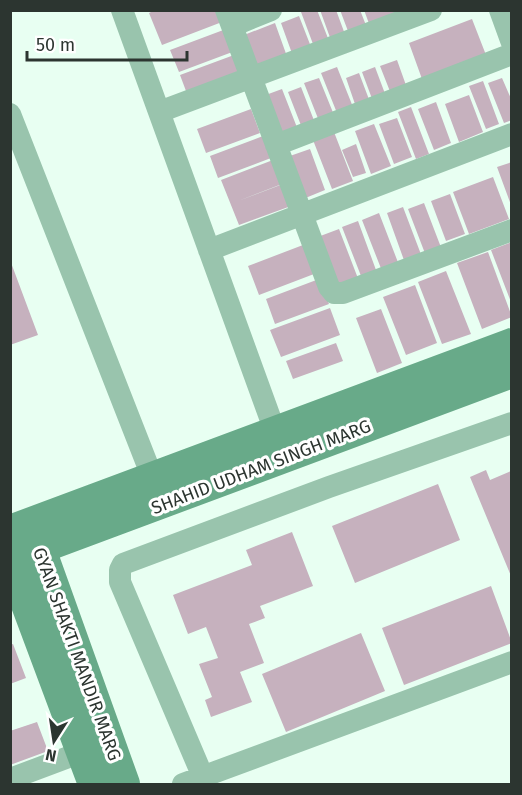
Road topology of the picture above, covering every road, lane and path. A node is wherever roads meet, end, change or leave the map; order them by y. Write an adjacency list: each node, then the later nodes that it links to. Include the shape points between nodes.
1 (122, 10): 9 (street)
2 (271, 10): 5 (street)
3 (431, 10): 8 (street)
4 (500, 10): 6 (street)
5 (229, 18): 8 (street)
6 (512, 43)
7 (512, 54): 12 (street)
8 (250, 78): 9 (street); 12 (street)
9 (159, 112): 15 (street)
10 (10, 114): 20 (street)
11 (512, 134): 13 (street)
12 (276, 145): 13 (street)
13 (303, 213): 14 (street, via 334,293 343,293); 15 (street)
14 (512, 230)
15 (209, 250): 19 (street)
16 (512, 344): 19 (street, SHAHID UDHAM SINGH MARG)
17 (512, 372): 19 (street, SHAHID UDHAM SINGH MARG)
18 (512, 423): 26 (street, via 123,564 120,582)
19 (280, 445): 20 (street, SHAHID UDHAM SINGH MARG); 21 (street, SHAHID UDHAM SINGH MARG)
20 (153, 479): 21 (street, SHAHID UDHAM SINGH MARG)
21 (27, 534): 22 (street, SHAHID UDHAM SINGH MARG); 28 (street, GYAN SHAKTI MANDIR MARG)
22 (11, 559): 24 (street, GYAN SHAKTI MANDIR MARG)
23 (512, 662): 26 (street)
24 (82, 752): 25 (street); 27 (street, GYAN SHAKTI MANDIR MARG)
25 (10, 779)
26 (193, 781)
27 (94, 784)
28 (124, 784)

